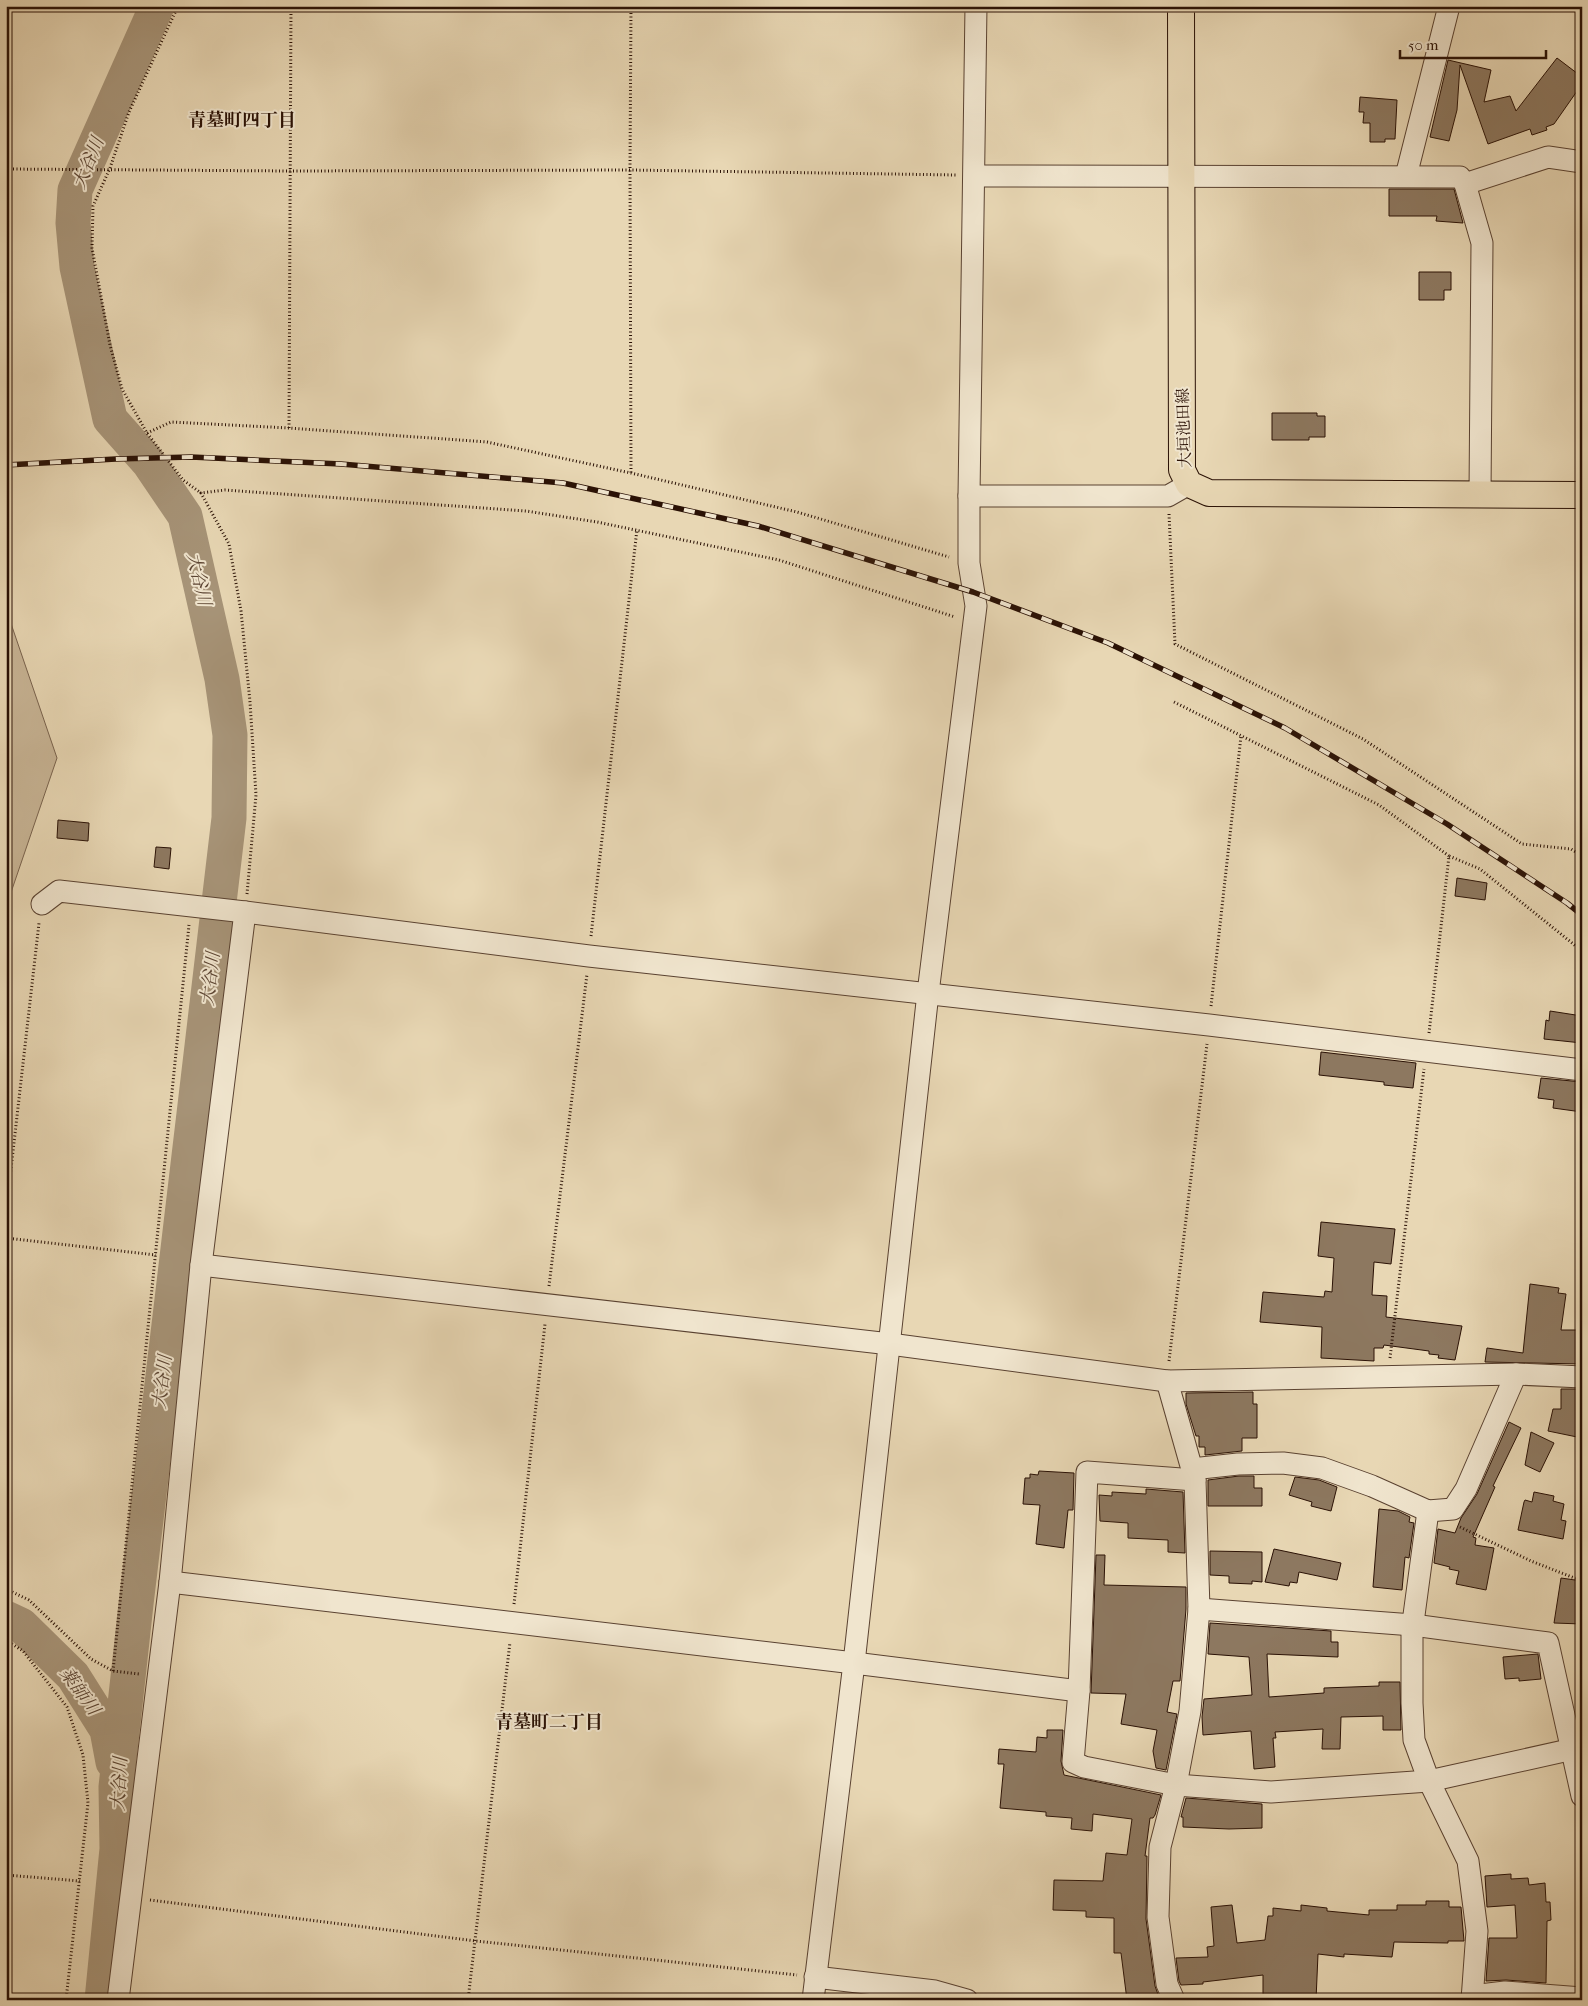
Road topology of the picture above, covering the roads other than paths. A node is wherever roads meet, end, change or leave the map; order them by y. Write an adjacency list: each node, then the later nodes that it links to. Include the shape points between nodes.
1 (976, 6): 6 (street)
2 (1182, 6): 5 (main road, 大垣池田線)
3 (1449, 6): 7 (street)
4 (1582, 162): 8 (street, via 1548,157)
5 (1181, 175): 6 (street); 7 (street); 9 (main road, 大垣池田線, via 1182,470)
6 (975, 176): 12 (street)
7 (1406, 176): 8 (street, via 1460,177)
8 (1465, 184): 10 (street, via 1482,243)
9 (1178, 490): 10 (main road, 大垣池田線, via 1209,493); 12 (street)
10 (1480, 494): 11 (main road, 大垣池田線)
11 (1582, 495)
12 (969, 496): 15 (street, via 969,563 976,606)
13 (42, 904): 14 (street, via 58,891)
14 (241, 912): 15 (street, via 589,956); 17 (street)
15 (928, 993): 16 (street); 18 (street)
16 (1582, 1070)
17 (201, 1265): 18 (street); 24 (street)
18 (890, 1344): 21 (street); 27 (street)
19 (1516, 1374): 20 (street); 21 (street); 23 (street, via 1458,1502 1453,1509)
20 (1582, 1376)
21 (1167, 1381): 22 (street)
22 (1194, 1474): 23 (street, via 1238,1464 1283,1463 1322,1468 1372,1486); 25 (street); 28 (street, via 1087,1472)
23 (1428, 1512): 26 (street)
24 (170, 1582): 27 (street); 36 (street, via 153,1675 132,1898)
25 (1199, 1609): 26 (street); 31 (street, via 1190,1711)
26 (1413, 1625): 29 (street, via 1548,1643); 30 (street, via 1414,1740)
27 (854, 1662): 28 (street); 33 (street)
28 (1079, 1691): 31 (street, via 1073,1762)
29 (1577, 1748): 30 (street); 32 (street)
30 (1429, 1781): 31 (street, via 1271,1792); 34 (street, via 1468,1860 1478,1931)
31 (1176, 1785): 39 (street, via 1160,1847 1158,1918 1167,1984)
32 (1582, 1796)
33 (816, 1977): 37 (street); 38 (street, via 935,1991)
34 (1472, 1998): 35 (street, via 1505,1992)
35 (1582, 1998)
36 (118, 2000)
37 (813, 2000)
38 (966, 2000)
39 (1174, 2000)

